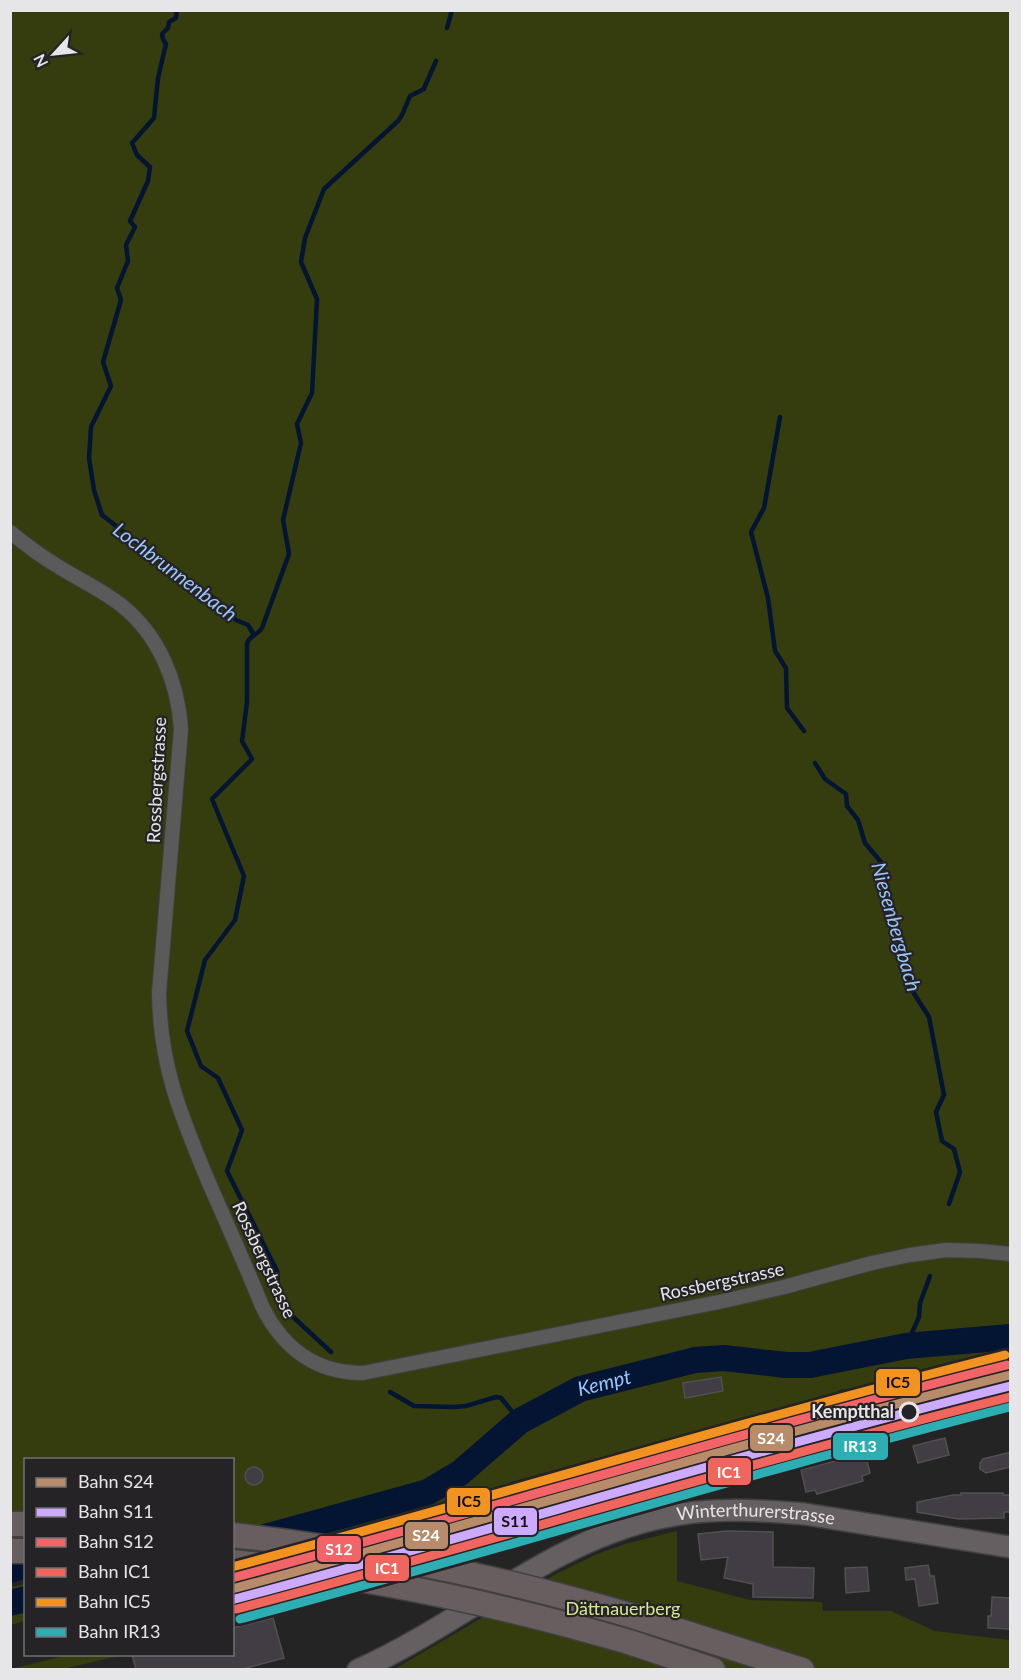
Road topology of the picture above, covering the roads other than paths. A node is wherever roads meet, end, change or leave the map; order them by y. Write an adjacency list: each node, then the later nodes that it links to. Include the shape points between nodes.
1 (10, 532): 2 (street, Rossbergstrasse, via 129,612 154,642 172,679 181,729 159,993 165,1057 188,1132 262,1306 281,1337 300,1354 336,1371 363,1373 724,1302 902,1256 946,1250)
2 (1011, 1254)
3 (234, 1535): 8 (highway, bridge, via 442,1567 554,1593)
4 (1011, 1546): 6 (main road, Winterthurerstrasse, via 775,1511 718,1510 660,1517 597,1537 553,1558)
5 (234, 1562): 7 (highway, bridge, via 436,1593 629,1642)
6 (358, 1670)
7 (713, 1670)
8 (802, 1670)

